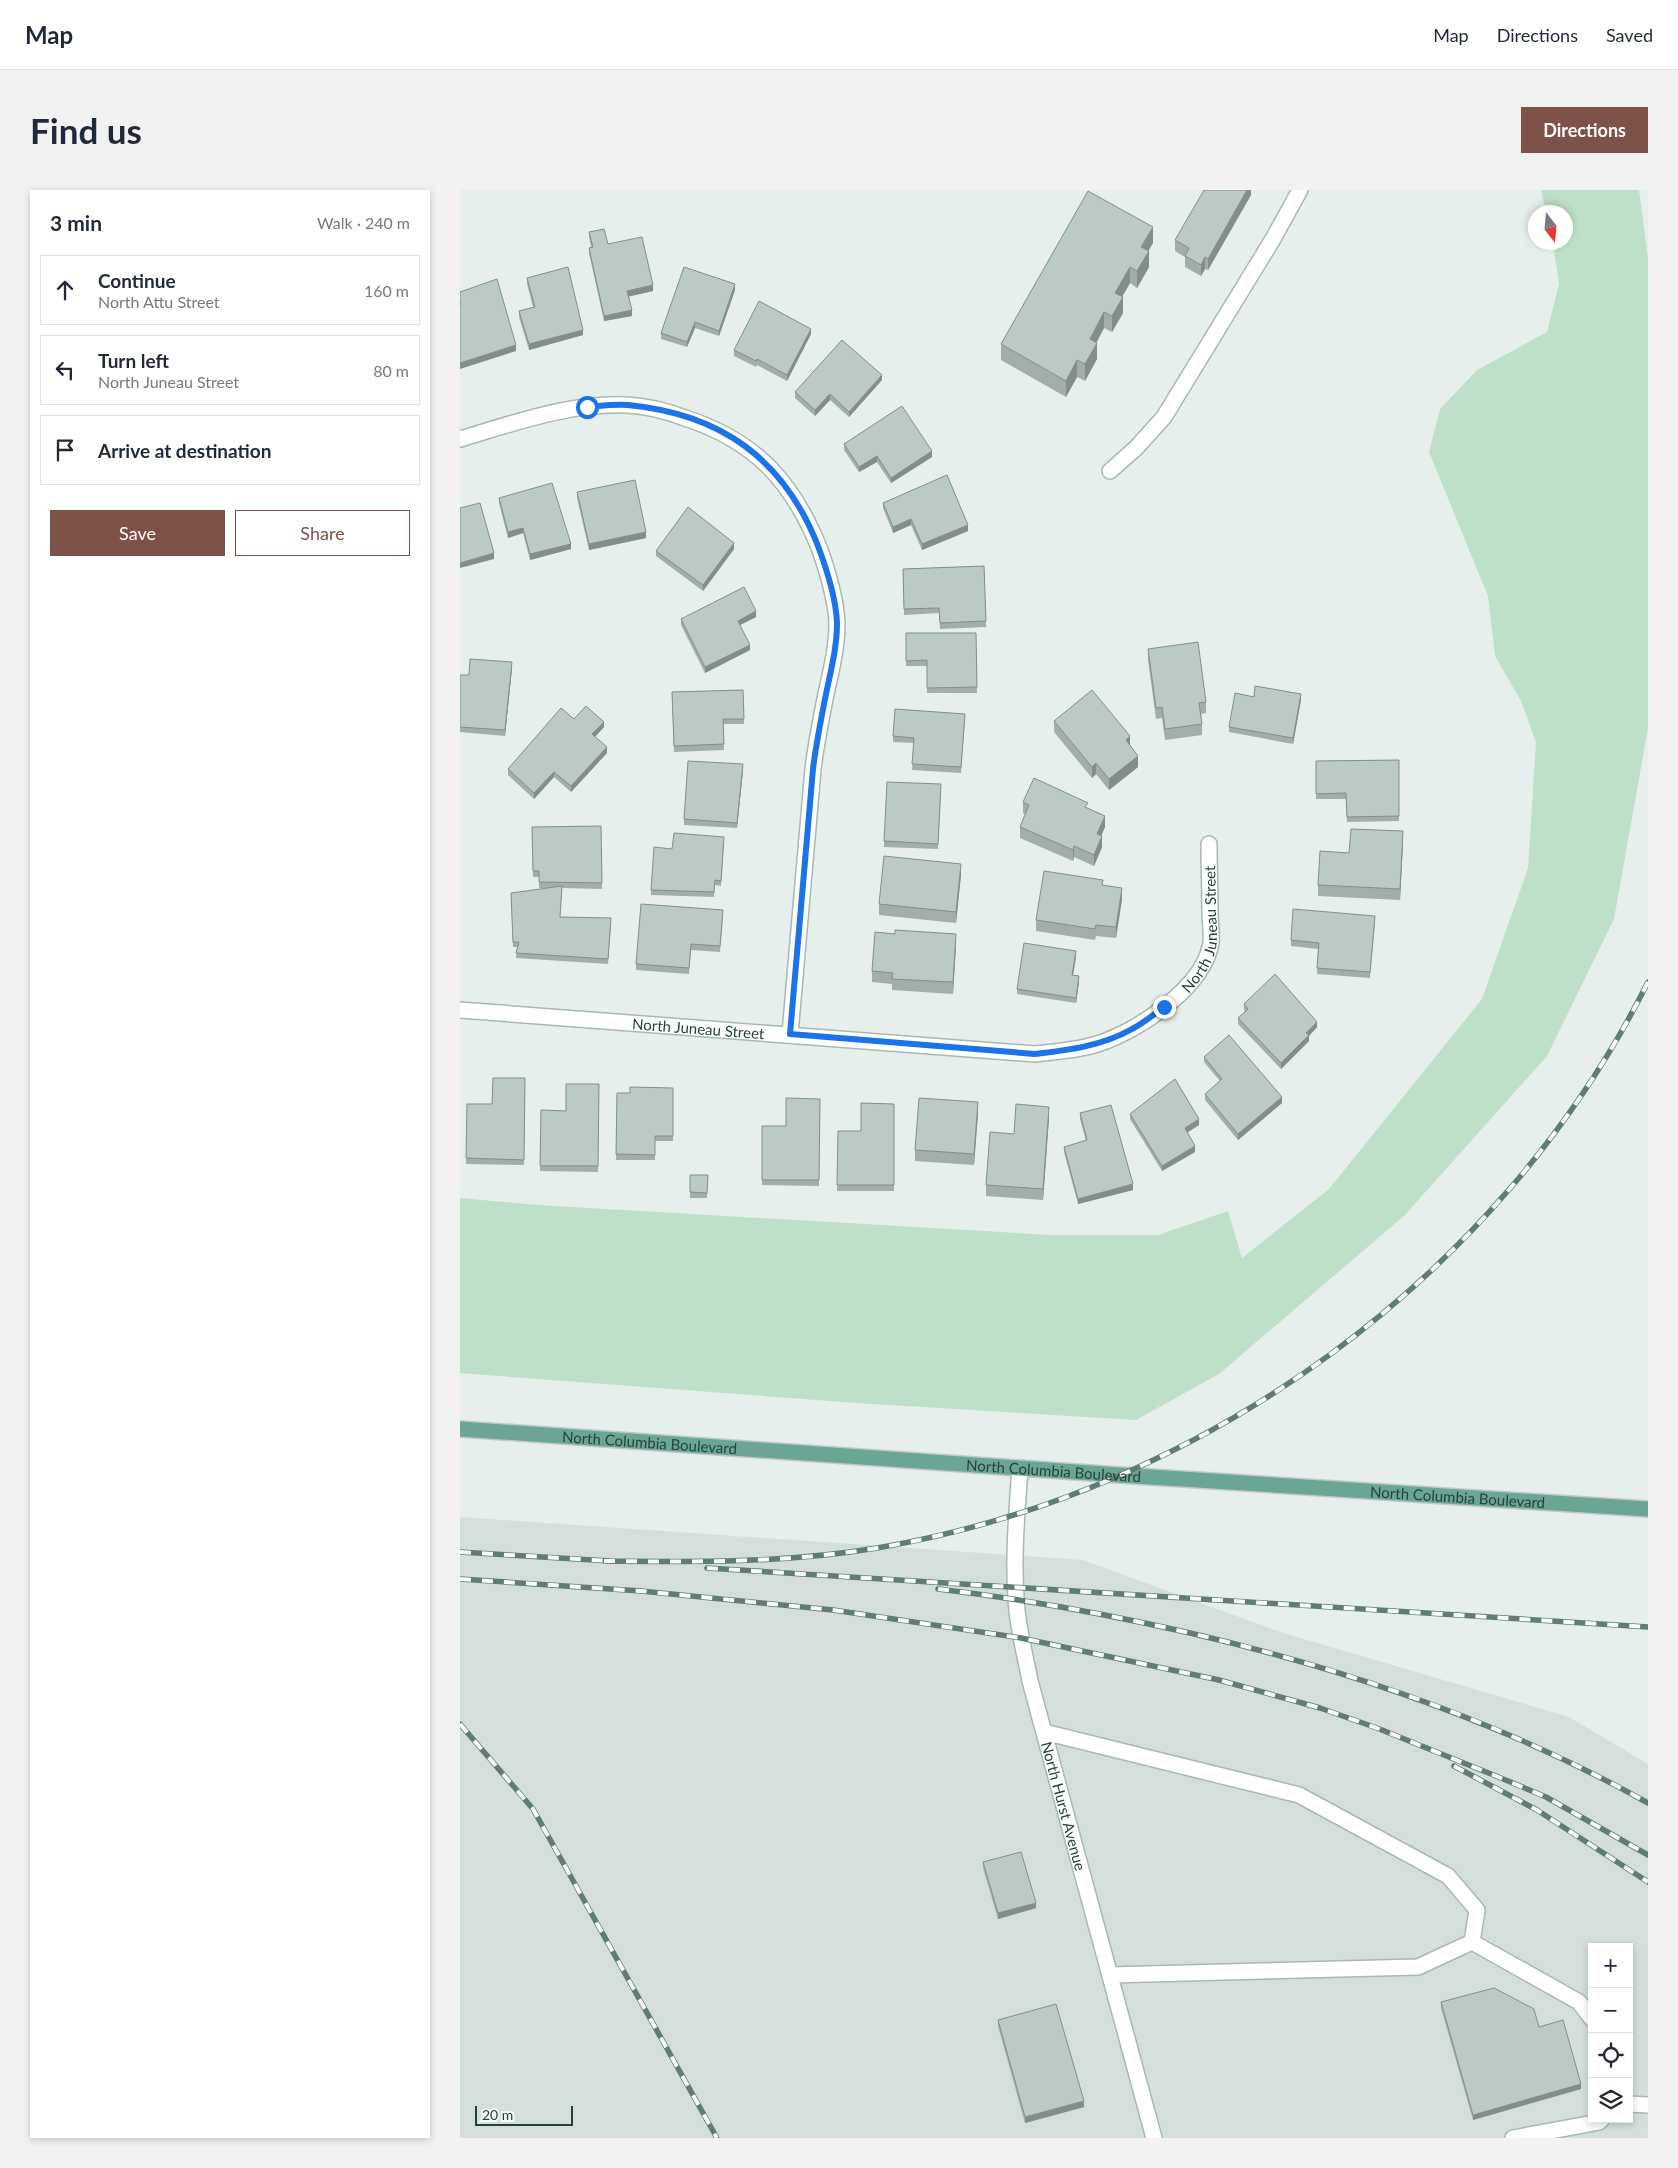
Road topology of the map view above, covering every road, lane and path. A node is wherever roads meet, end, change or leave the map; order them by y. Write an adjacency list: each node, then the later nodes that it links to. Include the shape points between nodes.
1 (1300, 190): 3 (street, via 1273,240 1164,416)
2 (460, 438): 6 (street, via 537,416 587,407 627,405 667,412 735,438 764,459 798,503 824,562 837,621 836,644 813,769)
3 (1110, 471)
4 (1209, 844): 6 (street, North Juneau Street, via 1211,943 1203,965 1164,1007 1132,1029 1105,1042 1076,1050 1035,1054)
5 (460, 1010): 6 (street, North Juneau Street)
6 (790, 1034)
7 (460, 1429): 8 (main road, North Columbia Boulevard)
8 (1020, 1468): 9 (main road, North Columbia Boulevard); 10 (street, North Hurst Avenue, via 1016,1599 1030,1681)
9 (1648, 1509)
10 (1044, 1732): 11 (street, via 1299,1795 1448,1876 1477,1910); 12 (street, North Hurst Avenue)
11 (1472, 1942): 12 (street, via 1418,1967); 13 (street, via 1579,2002)
12 (1110, 1975): 17 (street, North Hurst Avenue)
13 (1588, 2013)
14 (1633, 2104): 15 (street)
15 (1648, 2105)
16 (1594, 2123): 18 (street)
17 (1154, 2138)
18 (1513, 2138)

